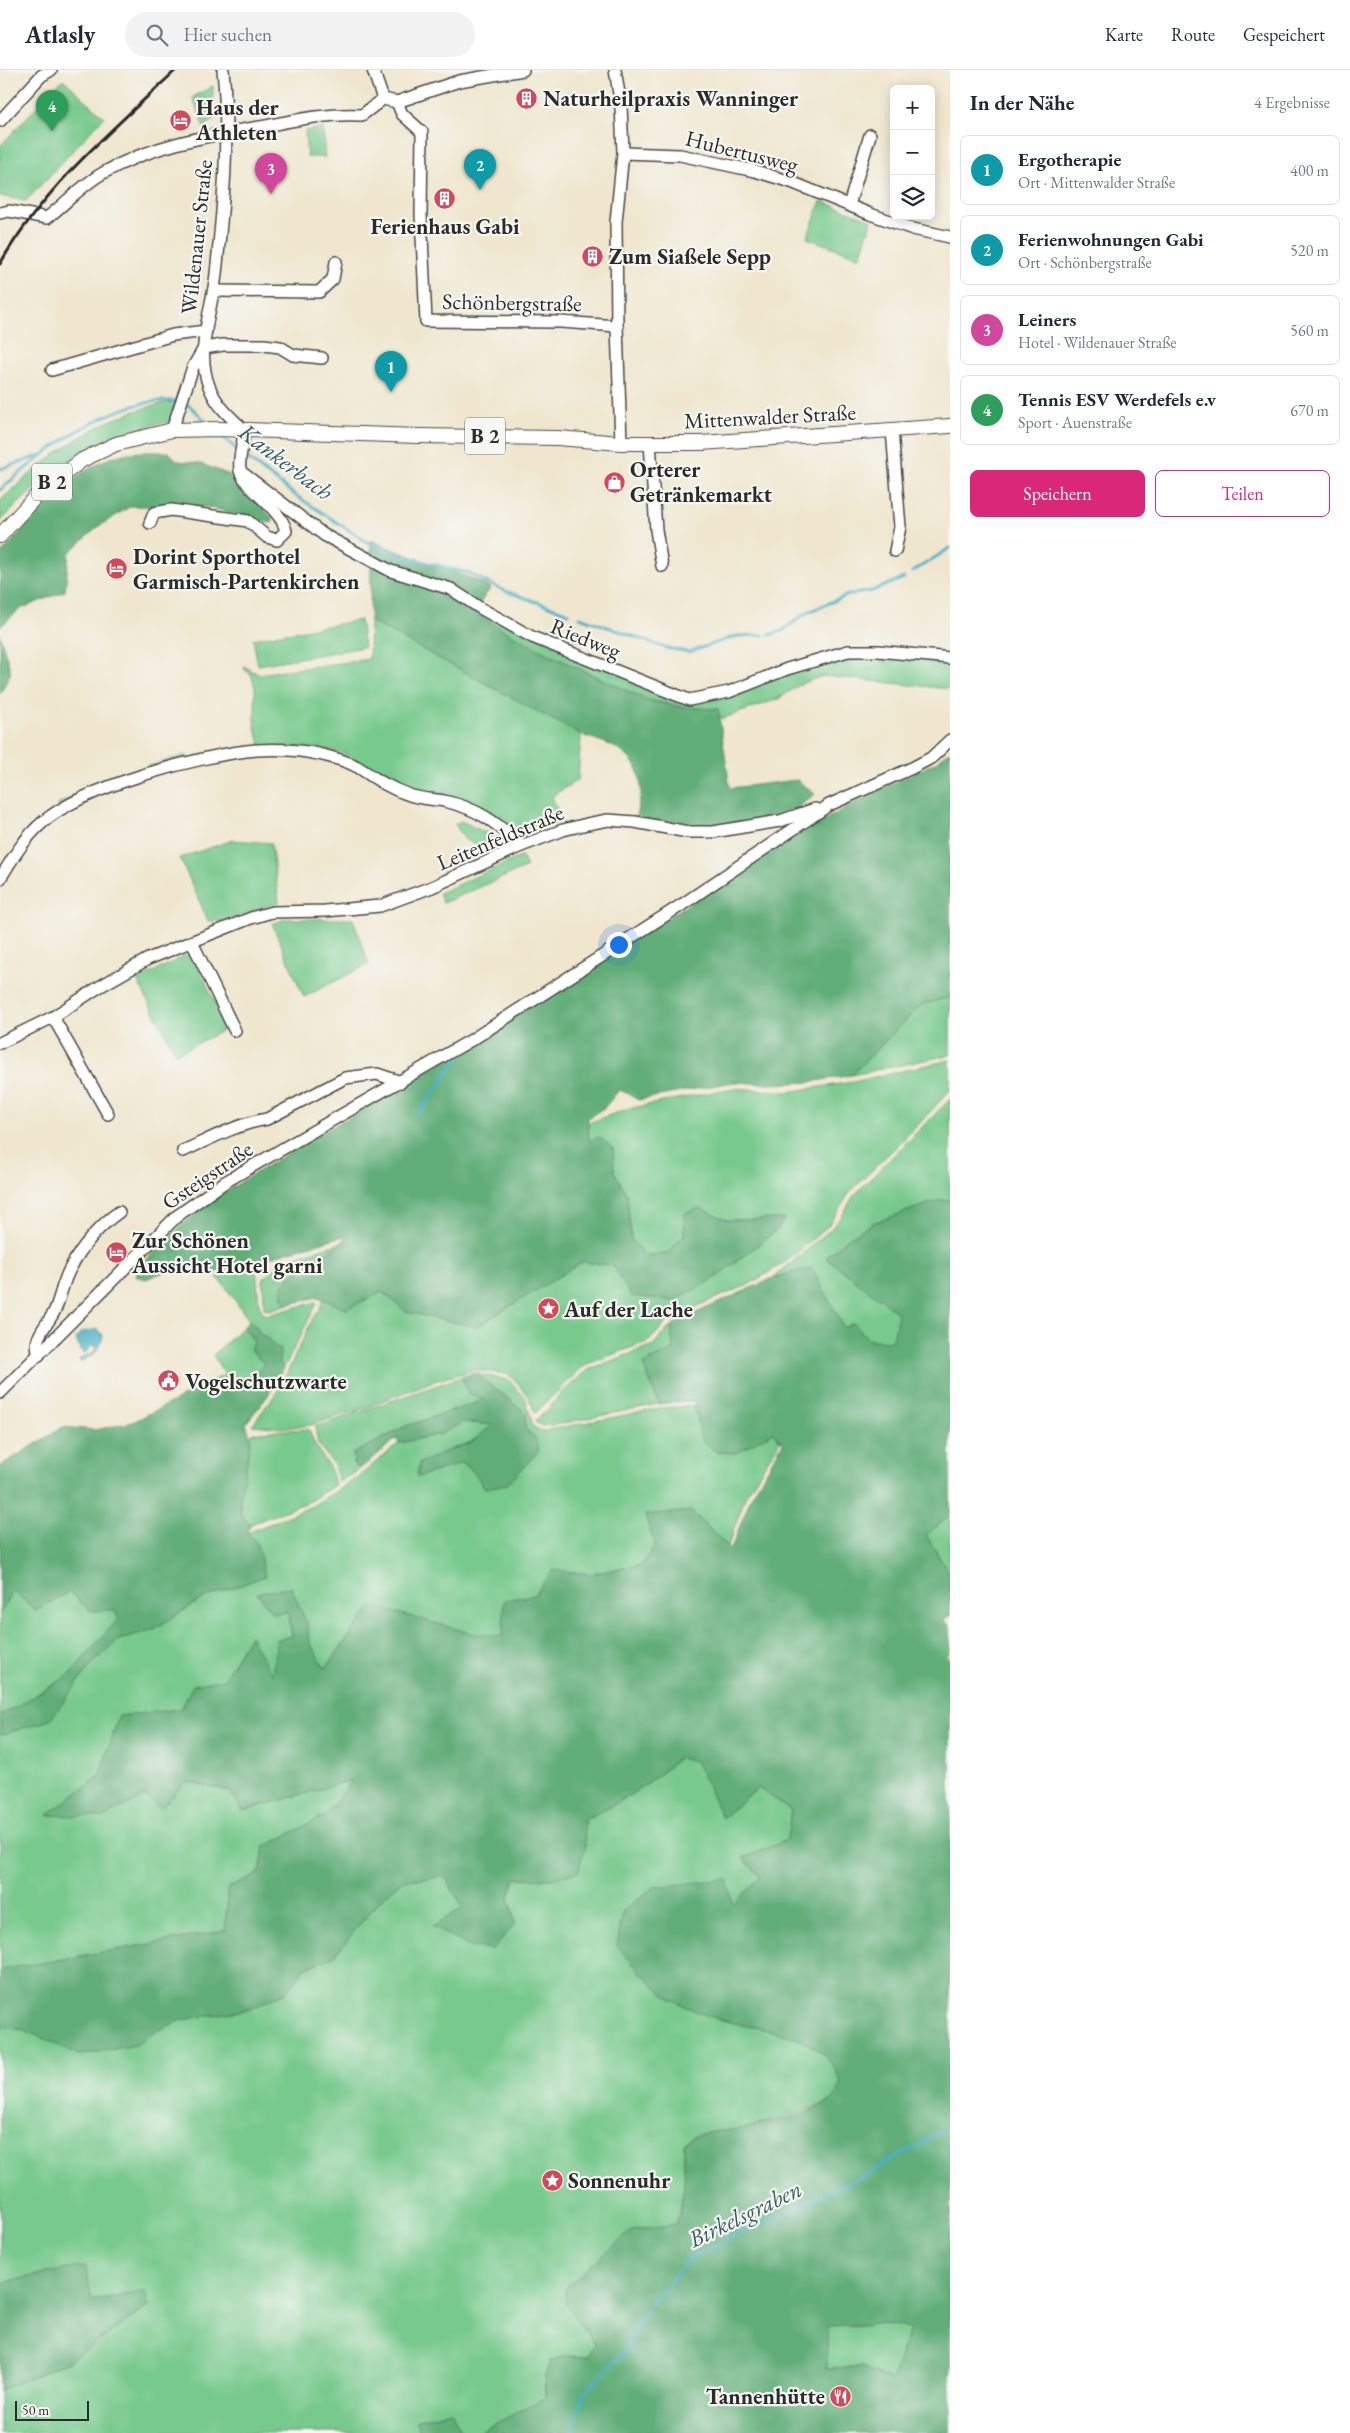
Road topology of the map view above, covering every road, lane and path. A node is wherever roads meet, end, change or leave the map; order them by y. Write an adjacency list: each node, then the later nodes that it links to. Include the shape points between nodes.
1 (50, 70): 8 (street)
2 (224, 70): 9 (street, Wildenauer Straße)
3 (372, 70): 6 (street)
4 (524, 70): 7 (street, via 459,81)
5 (615, 70): 11 (street, via 621,105)
6 (383, 99): 7 (street); 9 (street, via 362,115 333,114)
7 (397, 102): 17 (street, Schönbergstraße, via 402,114 422,132 421,215 426,321 561,322)
8 (0, 121)
9 (225, 133): 13 (street, via 193,138 148,152 104,172 47,218 9,211); 16 (street, Wildenauer Straße, via 224,193)
10 (870, 135): 12 (street)
11 (623, 153): 12 (street, Hubertusweg, via 680,155 711,160 791,182); 17 (street, via 616,222)
12 (848, 205): 14 (street, Hubertusweg, via 913,229)
13 (0, 213)
14 (950, 238)
15 (336, 262): 16 (street, via 333,279 319,292)
16 (214, 291): 18 (street, Wildenauer Straße)
17 (617, 326): 26 (street)
18 (206, 331): 19 (street, Wildenauer Straße); 21 (street, via 173,335)
19 (204, 348): 20 (street, Wildenauer Straße, via 264,345 280,347 293,355); 23 (street, Wildenauer Straße); 25 (street, Wildenauer Straße, via 208,385)
20 (322, 358)
21 (52, 370)
22 (950, 426): 24 (main road, Mittenwalder Straße / B 2)
23 (172, 430): 25 (main road, B 2, via 215,429); 30 (main road, B 2, via 116,444 82,460 52,482)
24 (892, 430): 27 (main road, Mittenwalder Straße / B 2, via 701,443); 31 (street, via 900,527)
25 (244, 436): 26 (main road, Mittenwalder Straße / B 2, via 557,438); 28 (street)
26 (621, 443): 27 (main road, Mittenwalder Straße / B 2)
27 (650, 443): 32 (street)
28 (240, 468): 29 (street, via 249,484 284,522 286,531 277,540 267,537 248,521 205,514 171,510 154,513); 33 (street, Riedweg, via 324,535 391,571 451,589 532,637 689,700 729,692 787,669 848,651 878,650)
29 (150, 523)
30 (0, 535)
31 (895, 551)
32 (662, 566)
33 (950, 658)
34 (950, 740): 35 (street, via 931,758)
35 (829, 805): 36 (street, Leitenfeldstraße, via 780,820 713,832 688,832 608,820 563,830); 42 (street, Gsteigstraße, via 683,904)
36 (521, 846): 37 (street, via 491,818 459,804 408,795 380,783 354,766 316,754 259,750 174,766 116,784 75,802 35,829); 38 (street, Leitenfeldstraße, via 432,887 380,906 272,912 227,926)
37 (0, 879)
38 (192, 942): 39 (street, Leitenfeldstraße, via 148,959); 40 (street)
39 (53, 1017): 41 (street, Leitenfeldstraße); 43 (street)
40 (235, 1031)
41 (0, 1043)
42 (401, 1082): 44 (street, Gsteigstraße, via 377,1074 345,1078 267,1120 229,1130); 46 (street, Gsteigstraße, via 226,1182 177,1216)
43 (108, 1114)
44 (183, 1151)
45 (119, 1212): 46 (street, via 101,1227 70,1267 56,1309 39,1334 36,1346)
46 (39, 1355): 47 (street, Gsteigstraße)
47 (0, 1392)

